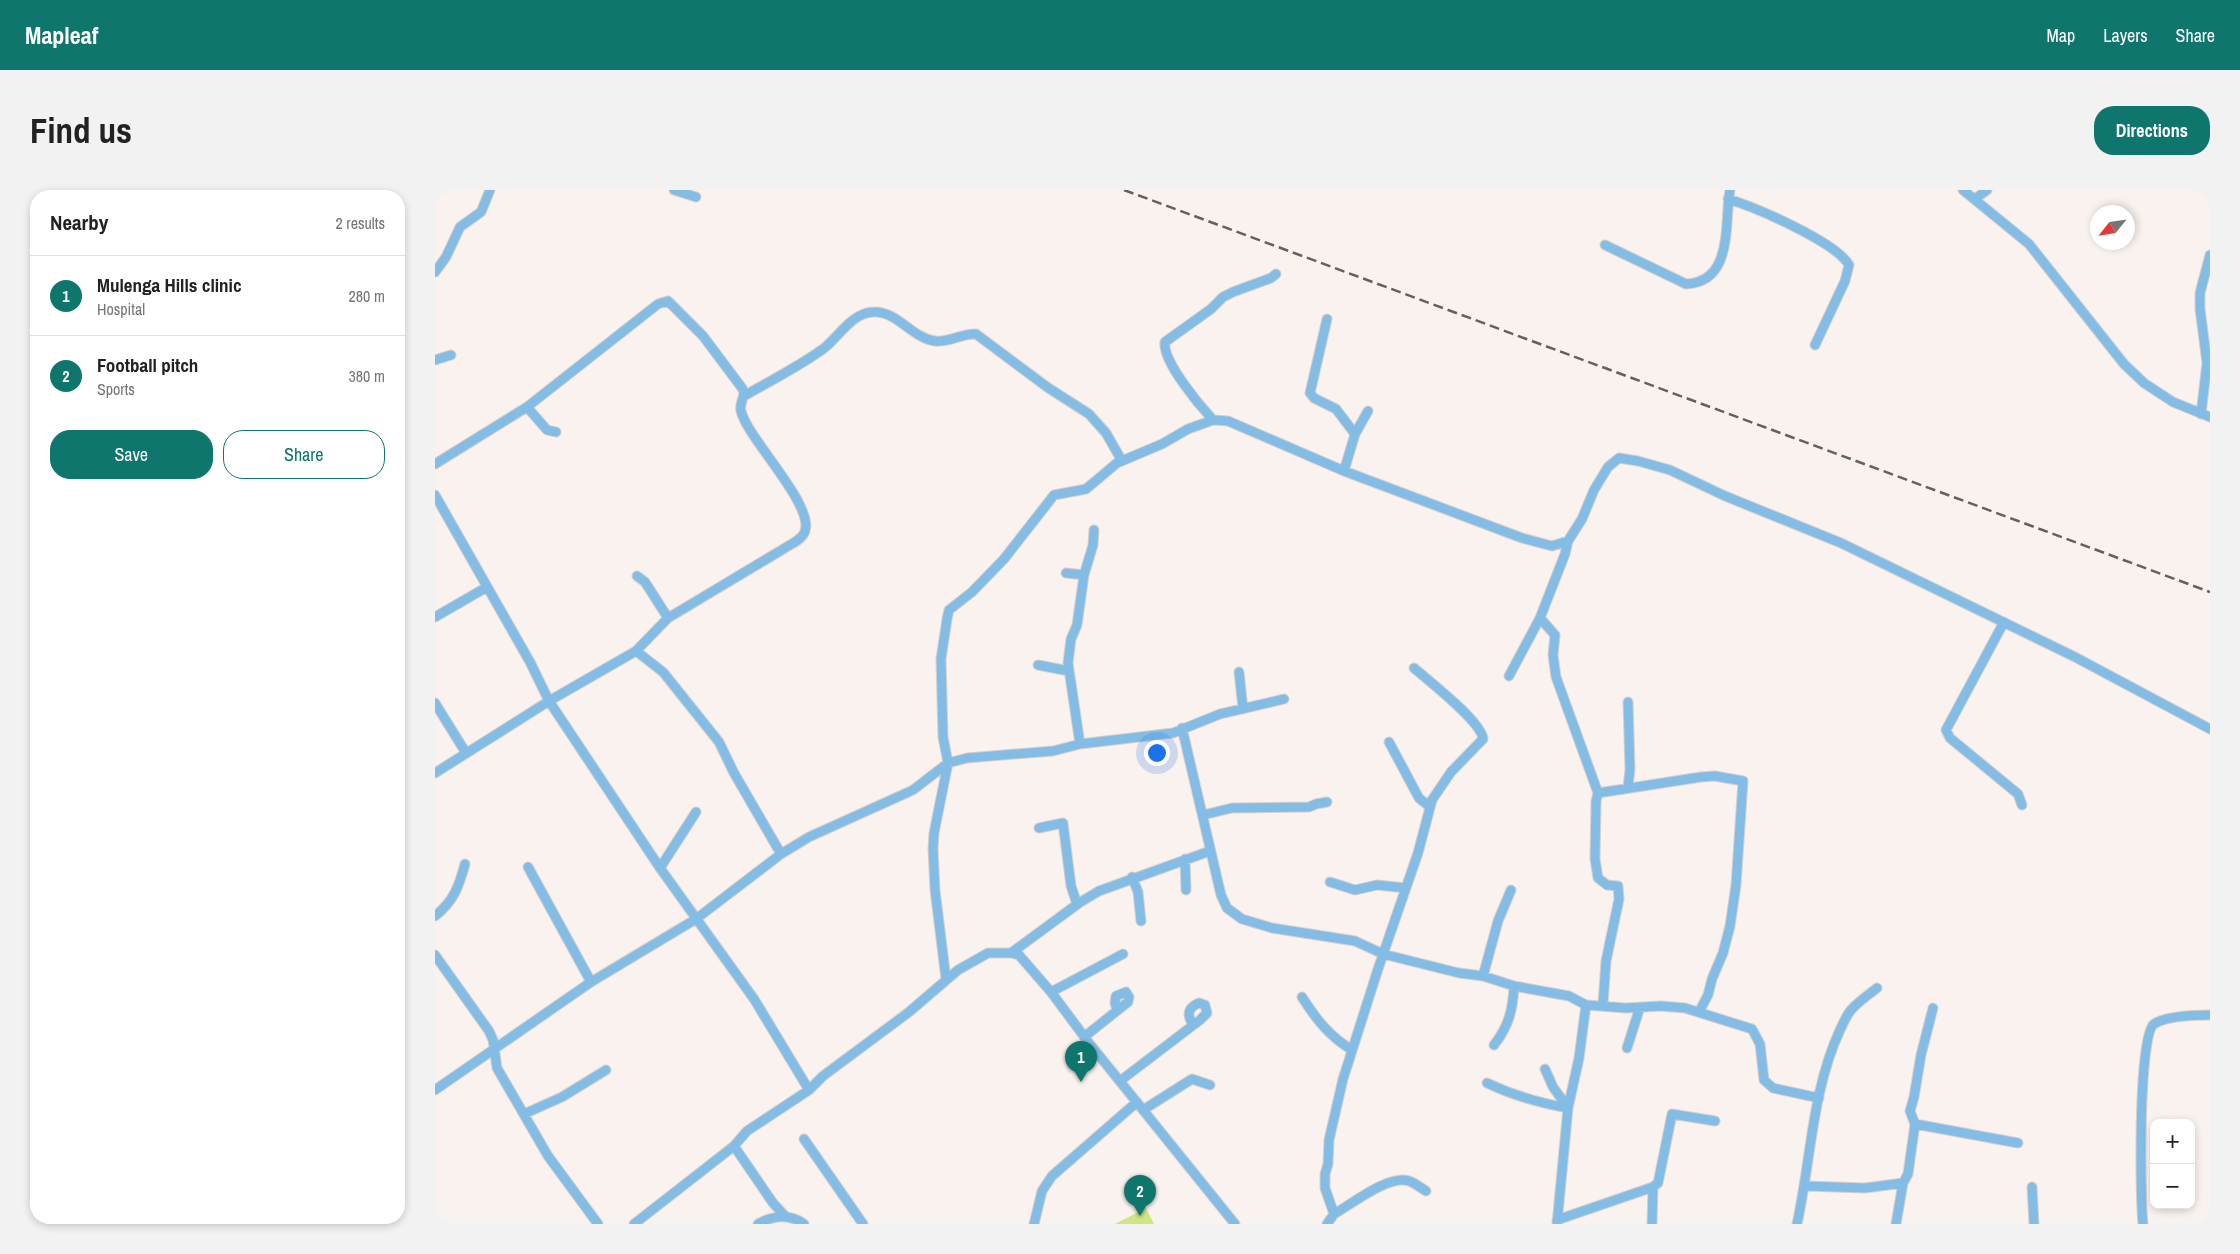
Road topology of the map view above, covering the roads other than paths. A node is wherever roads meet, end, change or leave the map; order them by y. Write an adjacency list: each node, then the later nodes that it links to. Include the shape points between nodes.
1 (490, 190): 10 (street, via 481,212 460,227)
2 (675, 190): 6 (street)
3 (1963, 190): 7 (street)
4 (1987, 190): 7 (street)
5 (1729, 194): 8 (street, via 1722,258 1716,271 1697,284 1686,284); 13 (street, via 1839,252 1847,260 1849,271)
6 (696, 197)
7 (1975, 199): 19 (street, via 2029,244 2123,364 2173,402)
8 (1605, 245)
9 (2210, 255): 19 (street, via 2200,294 2207,363)
10 (435, 272)
11 (1276, 274): 20 (street, via 1223,298 1165,342 1174,367)
12 (1327, 319): 22 (street, via 1310,392 1314,398 1336,409)
13 (1815, 345)
14 (451, 355): 15 (street)
15 (435, 360)
16 (744, 396): 17 (street, via 742,388 703,336 672,303 663,302); 23 (street, via 822,350 863,314 886,313 935,341 976,334 1089,414 1106,433); 34 (street, via 741,402 743,415 795,497 805,521 805,532 785,548)
17 (527, 407): 21 (street, via 547,430); 24 (street)
18 (1369, 411): 22 (street)
19 (2205, 415)
20 (1213, 420): 23 (street); 25 (street, via 1228,420)
21 (557, 432)
22 (1355, 434): 25 (street)
23 (1122, 460): 53 (street, via 1086,489 1054,495 1004,559 949,610 941,659 943,737)
24 (435, 464)
25 (1344, 471): 28 (street, via 1537,543 1552,546)
26 (435, 495): 32 (street)
27 (1094, 530): 30 (street)
28 (1568, 541): 35 (street); 36 (street, via 1613,462 1619,458 1638,460 1670,470 1841,544)
29 (1066, 573): 30 (street)
30 (1084, 575): 40 (street, via 1077,624 1071,639)
31 (637, 576): 34 (street, via 645,582)
32 (487, 587): 33 (street); 44 (street)
33 (435, 617)
34 (668, 618): 37 (street)
35 (1539, 618): 42 (street); 56 (street, via 1555,635 1556,677)
36 (2004, 622): 49 (street); 58 (street, via 1946,730 1956,743 2018,794)
37 (636, 651): 44 (street); 64 (street, via 663,672 719,742)
38 (1038, 665): 40 (street)
39 (1414, 668): 59 (street, via 1483,732 1483,739 1451,772)
40 (1069, 671): 51 (street)
41 (1239, 672): 47 (street)
42 (1509, 676)
43 (1284, 699): 47 (street)
44 (549, 701): 52 (street); 68 (street)
45 (1628, 702): 55 (street)
46 (435, 703): 52 (street)
47 (1243, 709): 48 (street, via 1208,717)
48 (1182, 728): 51 (street, via 1173,733); 61 (street)
49 (2210, 729)
50 (1389, 742): 59 (street, via 1419,798)
51 (1081, 744): 53 (street, via 1053,751 998,754)
52 (466, 753): 54 (street)
53 (948, 763): 64 (street, via 907,793 809,837); 83 (street, via 933,849)
54 (435, 774)
55 (1628, 787): 56 (street); 94 (street, via 1715,776 1743,781 1730,926 1708,995)
56 (1598, 793): 90 (street, via 1595,859 1598,878 1607,885 1618,886 1619,899 1606,961)
57 (1327, 802): 61 (street, via 1303,807 1232,808)
58 (2022, 805)
59 (1430, 807): 71 (street)
60 (696, 812): 68 (street)
61 (1203, 814): 63 (street)
62 (1039, 828): 74 (street, via 1063,823 1071,886)
63 (1210, 851): 65 (street); 80 (street, via 1227,908 1242,920 1355,941)
64 (781, 854): 76 (street)
65 (1185, 859): 69 (street); 72 (street)
66 (465, 864): 75 (street, via 456,894)
67 (528, 867): 84 (street)
68 (660, 868): 76 (street)
69 (1132, 877): 74 (street); 77 (street, via 1138,892)
70 (1329, 882): 71 (street, via 1355,890 1377,885)
71 (1406, 888): 80 (street)
72 (1186, 890)
73 (1511, 890): 82 (street, via 1498,921)
74 (1077, 904): 78 (street)
75 (435, 916)
76 (696, 919): 84 (street); 108 (street, via 754,999)
77 (1141, 921)
78 (1011, 953): 83 (street, via 988,954); 87 (street, via 1019,955)
79 (1123, 954): 87 (street)
80 (1383, 954): 82 (street); 101 (street)
81 (435, 955): 99 (street, via 489,1031)
82 (1483, 976): 85 (street)
83 (946, 979): 108 (street)
84 (591, 982): 99 (street)
85 (1514, 986): 89 (street, via 1569,996); 98 (street, via 1513,1009 1504,1032)
86 (1877, 988): 109 (street, via 1850,1011 1843,1023)
87 (1051, 992): 97 (street)
88 (1302, 997): 101 (street, via 1323,1028)
89 (1586, 1004): 90 (street); 111 (street)
90 (1603, 1004): 91 (street)
91 (1640, 1007): 94 (street, via 1661,1006); 100 (street)
92 (1933, 1008): 115 (street, via 1909,1111)
93 (1117, 1010): 97 (street)
94 (1699, 1012): 109 (street, via 1752,1028 1760,1044 1764,1080 1773,1088)
95 (2210, 1015): 140 (street, via 2182,1016 2154,1024 2150,1029 2145,1051 2142,1105 2140,1176)
96 (1193, 1025): 104 (street)
97 (1084, 1037): 104 (street)
98 (1494, 1044)
99 (495, 1048): 107 (street); 113 (street, via 497,1068)
100 (1627, 1048)
101 (1352, 1050): 125 (street, via 1335,1112 1325,1174 1325,1188)
102 (1545, 1069): 111 (street)
103 (606, 1070): 113 (street, via 563,1096)
104 (1120, 1081): 110 (street)
105 (1487, 1082): 111 (street, via 1536,1101)
106 (1210, 1085): 112 (street, via 1192,1079)
107 (435, 1090)
108 (809, 1090): 118 (street, via 747,1131)
109 (1819, 1098): 120 (street)
110 (1137, 1102): 112 (street); 133 (street, via 1052,1176 1042,1191)
111 (1568, 1108): 128 (street)
112 (1143, 1110): 134 (street)
113 (524, 1114): 129 (street, via 548,1156)
114 (1715, 1121): 121 (street, via 1672,1114 1658,1183)
115 (1915, 1124): 117 (street); 119 (street, via 1908,1174)
116 (804, 1139): 132 (street)
117 (2018, 1143)
118 (734, 1146): 124 (street); 130 (street)
119 (1903, 1183): 120 (street, via 1865,1188); 138 (street)
120 (1806, 1186): 137 (street)
121 (1653, 1187): 128 (street); 136 (street)
122 (2032, 1187): 139 (street)
123 (1426, 1192): 125 (street, via 1409,1181 1395,1180)
124 (773, 1203): 126 (street); 127 (street)
125 (1334, 1214): 135 (street)
126 (786, 1216): 127 (street); 131 (street)
127 (762, 1222)
128 (1557, 1222)
129 (598, 1224)
130 (634, 1224)
131 (804, 1224)
132 (863, 1224)
133 (1034, 1224)
134 (1235, 1224)
135 (1327, 1224)
136 (1652, 1224)
137 (1797, 1224)
138 (1897, 1224)
139 (2035, 1224)
140 (2143, 1224)

